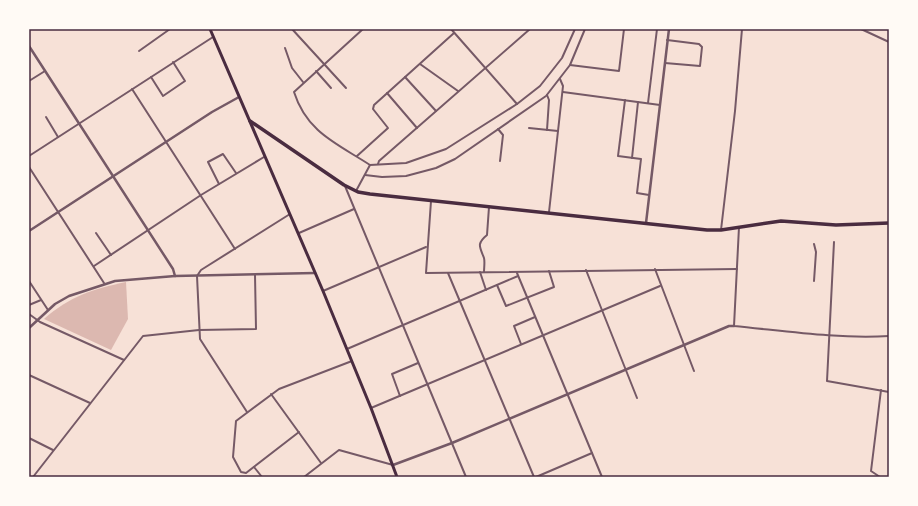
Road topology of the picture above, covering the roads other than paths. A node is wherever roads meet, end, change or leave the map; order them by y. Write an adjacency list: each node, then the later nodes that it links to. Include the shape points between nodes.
1 (170, 29): 20 (street)
2 (210, 29): 15 (main road)
3 (292, 29): 23 (street)
4 (363, 29): 23 (street)
5 (451, 29): 14 (street)
6 (530, 29): 26 (street)
7 (575, 29): 45 (street, via 562,58 546,80)
8 (585, 29): 25 (street)
9 (624, 29): 25 (street, via 619,71)
10 (656, 29): 44 (street)
11 (669, 29): 16 (street)
12 (742, 29): 83 (street)
13 (861, 29): 17 (street)
14 (454, 33): 24 (street); 26 (street)
15 (214, 37): 21 (street); 41 (main road)
16 (667, 40): 22 (street); 22 (street, via 699,44 702,47 700,66)
17 (889, 42)
18 (29, 46): 27 (street)
19 (285, 48): 33 (street, via 292,68)
20 (139, 51)
21 (173, 62): 30 (street); 30 (street, via 185,81 163,96)
22 (665, 63): 46 (street)
23 (324, 64): 28 (street); 35 (street)
24 (420, 64): 29 (street); 37 (street)
25 (570, 65): 31 (street)
26 (486, 68): 37 (street); 45 (street)
27 (45, 70): 32 (street); 50 (street)
28 (316, 71): 33 (street); 34 (street)
29 (405, 77): 39 (street); 47 (street)
30 (151, 78): 36 (street)
31 (560, 79): 38 (street); 40 (street)
32 (29, 81)
33 (303, 82): 60 (street, via 294,93 312,124 335,145)
34 (331, 88)
35 (346, 88)
36 (132, 89): 50 (street); 57 (street)
37 (458, 91): 47 (street)
38 (563, 92): 42 (street); 55 (street)
39 (387, 93): 51 (street); 60 (street, via 373,107 388,128)
40 (547, 95): 53 (street); 54 (street)
41 (239, 97): 49 (main road); 57 (street)
42 (624, 100): 43 (street); 61 (street, via 618,156)
43 (638, 102): 44 (street); 61 (street)
44 (648, 103): 46 (street)
45 (517, 104): 63 (street, via 436,154 406,163)
46 (660, 105): 73 (street)
47 (436, 111): 51 (street)
48 (46, 117): 56 (street)
49 (250, 121): 59 (main road); 70 (main road)
50 (79, 123): 56 (street); 68 (street)
51 (417, 128): 63 (street, via 379,160)
52 (529, 128): 54 (street)
53 (498, 129): 62 (street, via 502,135); 67 (street, via 436,168 406,176)
54 (547, 130): 55 (street)
55 (558, 131): 78 (street)
56 (58, 137): 58 (street)
57 (166, 142): 68 (street); 72 (street)
58 (29, 156)
59 (266, 156): 66 (street); 79 (main road)
60 (357, 156): 64 (street)
61 (632, 158): 73 (street, via 641,159 638,193)
62 (500, 161)
63 (378, 164): 64 (street)
64 (370, 165): 67 (street)
65 (29, 167): 77 (street)
66 (236, 173): 69 (street); 69 (street, via 223,154 208,162)
67 (365, 175): 71 (street)
68 (113, 176): 77 (street); 85 (street)
69 (220, 184): 72 (street)
70 (344, 185): 71 (main road); 76 (street)
71 (356, 191): 74 (main road)
72 (201, 195): 85 (street); 91 (street)
73 (649, 195): 80 (street)
74 (431, 200): 75 (main road); 90 (street)
75 (489, 207): 78 (main road); 99 (street, via 486,234 481,239 480,249 484,258)
76 (354, 209): 87 (street); 94 (street)
77 (59, 213): 84 (street); 93 (street)
78 (549, 213): 80 (main road)
79 (290, 214): 87 (main road); 91 (street)
80 (646, 223): 83 (main road)
81 (889, 223): 82 (main road, via 836,225 781,221)
82 (739, 226): 83 (main road); 96 (street)
83 (721, 230)
84 (29, 231)
85 (147, 231): 92 (street); 104 (street)
86 (96, 233): 92 (street)
87 (298, 233): 102 (main road)
88 (834, 242): 128 (street)
89 (814, 244): 108 (street)
90 (427, 247): 94 (street); 101 (street, via 426,273)
91 (235, 249): 105 (street, via 200,270)
92 (111, 255): 93 (street)
93 (94, 266): 109 (street)
94 (379, 267): 113 (street); 123 (street)
95 (654, 269): 96 (street); 97 (street); 111 (street)
96 (737, 269): 124 (street)
97 (586, 270): 98 (street); 119 (street)
98 (549, 271): 100 (street); 114 (street, via 554,286)
99 (482, 272): 100 (street); 101 (street); 112 (street)
100 (517, 272): 106 (street)
101 (448, 273): 116 (street)
102 (315, 274): 103 (street); 113 (main road)
103 (255, 275): 105 (street); 126 (street, via 256,329)
104 (175, 276): 105 (street); 109 (street)
105 (197, 276): 126 (street)
106 (518, 276): 110 (street); 114 (street)
107 (29, 281): 115 (street)
108 (814, 281)
109 (104, 283): 118 (street, via 69,296)
110 (497, 285): 112 (street); 114 (street, via 506,306)
111 (660, 286): 119 (street); 131 (street)
112 (486, 290): 116 (street)
113 (323, 291): 132 (main road)
114 (527, 298): 121 (street)
115 (41, 300): 117 (street); 118 (street)
116 (459, 301): 123 (street); 134 (street)
117 (29, 305)
118 (48, 310): 122 (street)
119 (602, 310): 127 (street); 137 (street)
120 (29, 314): 122 (street)
121 (535, 317): 127 (street); 130 (street, via 514,326)
122 (37, 320): 125 (street); 133 (street)
123 (403, 325): 132 (street); 136 (street)
124 (734, 326): 128 (street); 131 (street)
125 (29, 328)
126 (199, 330): 133 (street, via 146,335); 149 (street, via 204,346)
127 (543, 334): 130 (street); 144 (street)
128 (830, 336): 129 (street); 141 (street, via 827,381)
129 (889, 336)
130 (521, 344): 134 (street)
131 (684, 345): 137 (street); 138 (street)
132 (347, 349): 135 (main road)
133 (124, 360): 147 (street)
134 (484, 360): 140 (street); 150 (street)
135 (352, 361): 143 (street); 148 (main road)
136 (418, 363): 140 (street); 145 (street, via 392,374)
137 (626, 370): 144 (street); 146 (street)
138 (694, 371)
139 (29, 375): 147 (street)
140 (427, 384): 145 (street); 153 (street)
141 (881, 390): 142 (street); 166 (street, via 871,471)
142 (889, 392)
143 (271, 394): 149 (street); 151 (street)
144 (568, 394): 150 (street); 155 (street)
145 (400, 396): 148 (street)
146 (637, 398)
147 (90, 403): 154 (street)
148 (371, 408): 157 (main road)
149 (247, 412): 158 (street, via 236,421 233,457 241,472 246,473)
150 (509, 419): 153 (street); 164 (street)
151 (299, 432): 156 (street); 158 (street)
152 (29, 438): 154 (street)
153 (452, 443): 157 (street); 163 (street)
154 (53, 450): 159 (street)
155 (592, 453): 164 (street); 165 (street)
156 (321, 463): 157 (street, via 339,450); 161 (street)
157 (393, 465): 162 (main road)
158 (254, 467): 160 (street)
159 (33, 477)
160 (262, 477)
161 (304, 477)
162 (397, 477)
163 (466, 477)
164 (535, 477)
165 (602, 477)
166 (880, 477)

